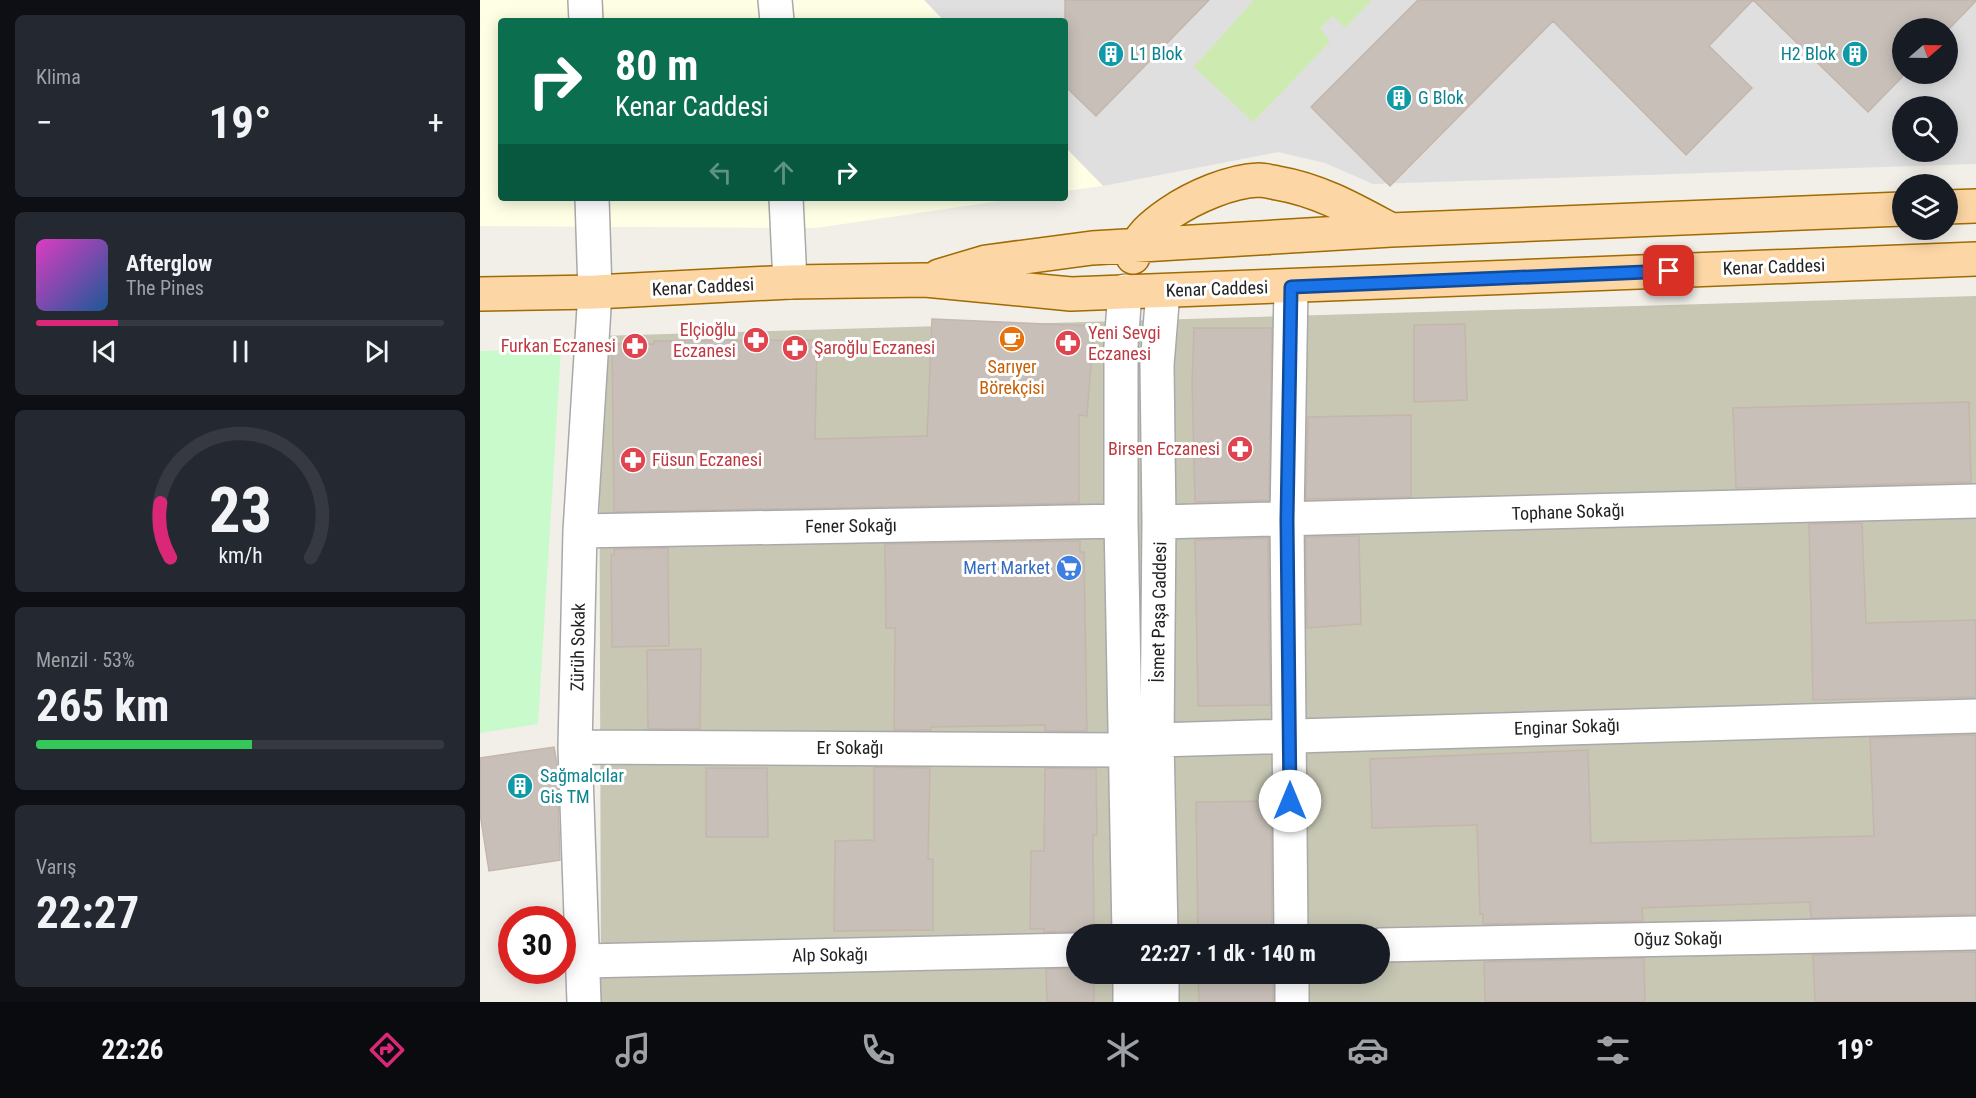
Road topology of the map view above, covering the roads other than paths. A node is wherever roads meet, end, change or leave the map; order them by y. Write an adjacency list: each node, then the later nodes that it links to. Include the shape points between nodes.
1 (585, 0): 3 (street)
2 (776, 0): 4 (street)
3 (586, 18)
4 (777, 18)
5 (592, 201): 18 (street, Zürüh Sokak)
6 (786, 201): 14 (street)
7 (1976, 206): 8 (main road)
8 (1958, 207)
9 (1892, 208): 10 (main road, Kenar Caddesi)
10 (1391, 230): 11 (main road, Kenar Caddesi); 11 (main road, via 1342,202 1295,186 1260,180 1188,200 1154,225)
11 (1135, 246): 13 (main road, Kenar Caddesi, via 986,261); 16 (main road); 17 (main road)
12 (1976, 259): 15 (main road, Kenar Caddesi)
13 (925, 280): 14 (main road, Kenar Caddesi); 16 (main road, Kenar Caddesi, via 1071,294)
14 (790, 282): 18 (main road, Kenar Caddesi)
15 (1291, 287): 17 (main road, Kenar Caddesi); 21 (street)
16 (1125, 291): 17 (main road, Kenar Caddesi); 22 (street, İsmet Paşa Caddesi, via 1121,346)
17 (1163, 291): 23 (street, İsmet Paşa Caddesi, via 1157,365)
18 (595, 292): 19 (main road, Kenar Caddesi); 24 (street, Zürüh Sokak)
19 (480, 294)
20 (1976, 501): 21 (street, Tophane Sokağı)
21 (1287, 520): 23 (street, Tophane Sokağı); 26 (street)
22 (1121, 521): 24 (street, Fener Sokağı); 29 (street, İsmet Paşa Caddesi)
23 (1160, 522): 27 (street, İsmet Paşa Caddesi)
24 (580, 531): 28 (street, Zürüh Sokak)
25 (1976, 716): 26 (street, Enginar Sokağı)
26 (1290, 734): 27 (street, Enginar Sokağı); 32 (street)
27 (1157, 740): 31 (street, İsmet Paşa Caddesi)
28 (575, 747): 29 (street, Er Sokağı); 36 (street, Zürüh Sokak)
29 (1125, 750): 30 (street, İsmet Paşa Caddesi)
30 (1129, 924)
31 (1161, 924)
32 (1291, 924)
33 (1976, 933): 34 (street, Oğuz Sokağı)
34 (1390, 945)
35 (1066, 950): 36 (street, Alp Sokağı)
36 (584, 961): 40 (street, Zürüh Sokak)
37 (1130, 984): 41 (street)
38 (1162, 984): 42 (street)
39 (1292, 984): 43 (street)
40 (584, 1002)
41 (1130, 1002)
42 (1162, 1002)
43 (1292, 1002)

